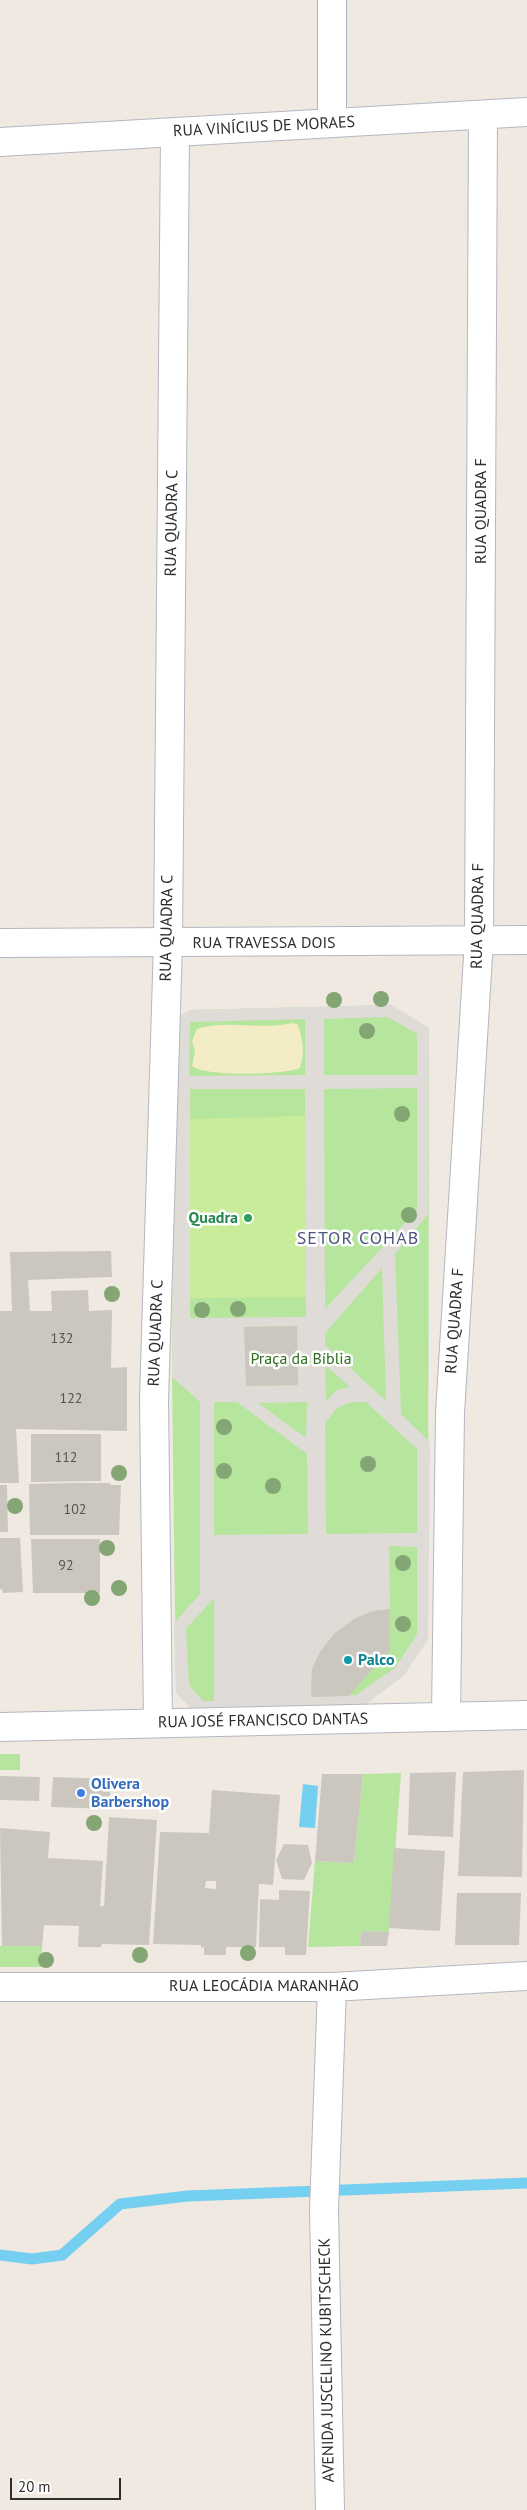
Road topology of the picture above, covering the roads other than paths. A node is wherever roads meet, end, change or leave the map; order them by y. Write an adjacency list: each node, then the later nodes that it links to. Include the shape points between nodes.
1 (332, 0): 4 (street)
2 (527, 112): 3 (street, RUA VINÍCIUS DE MORAES)
3 (483, 114): 4 (street, RUA VINÍCIUS DE MORAES); 7 (street, RUA QUADRA F)
4 (332, 123): 5 (street, RUA VINÍCIUS DE MORAES)
5 (175, 132): 6 (street, RUA VINÍCIUS DE MORAES); 10 (street, RUA QUADRA C)
6 (0, 142)
7 (479, 940): 8 (street, RUA TRAVESSA DOIS); 10 (street, RUA TRAVESSA DOIS); 12 (street, RUA QUADRA F, via 450,1413)
8 (527, 940)
9 (0, 943): 10 (street, RUA TRAVESSA DOIS)
10 (168, 943): 13 (street, RUA QUADRA C, via 154,1400)
11 (527, 1715): 12 (street, RUA JOSÉ FRANCISCO DANTAS)
12 (446, 1717): 13 (street, RUA JOSÉ FRANCISCO DANTAS)
13 (158, 1723): 14 (street, RUA JOSÉ FRANCISCO DANTAS)
14 (0, 1727)
15 (527, 1976): 17 (street, RUA LEOCÁDIA MARANHÃO)
16 (0, 1987): 17 (street, RUA LEOCÁDIA MARANHÃO)
17 (332, 1988): 18 (street, AVENIDA JUSCELINO KUBITSCHECK, via 324,2210)
18 (330, 2510)

